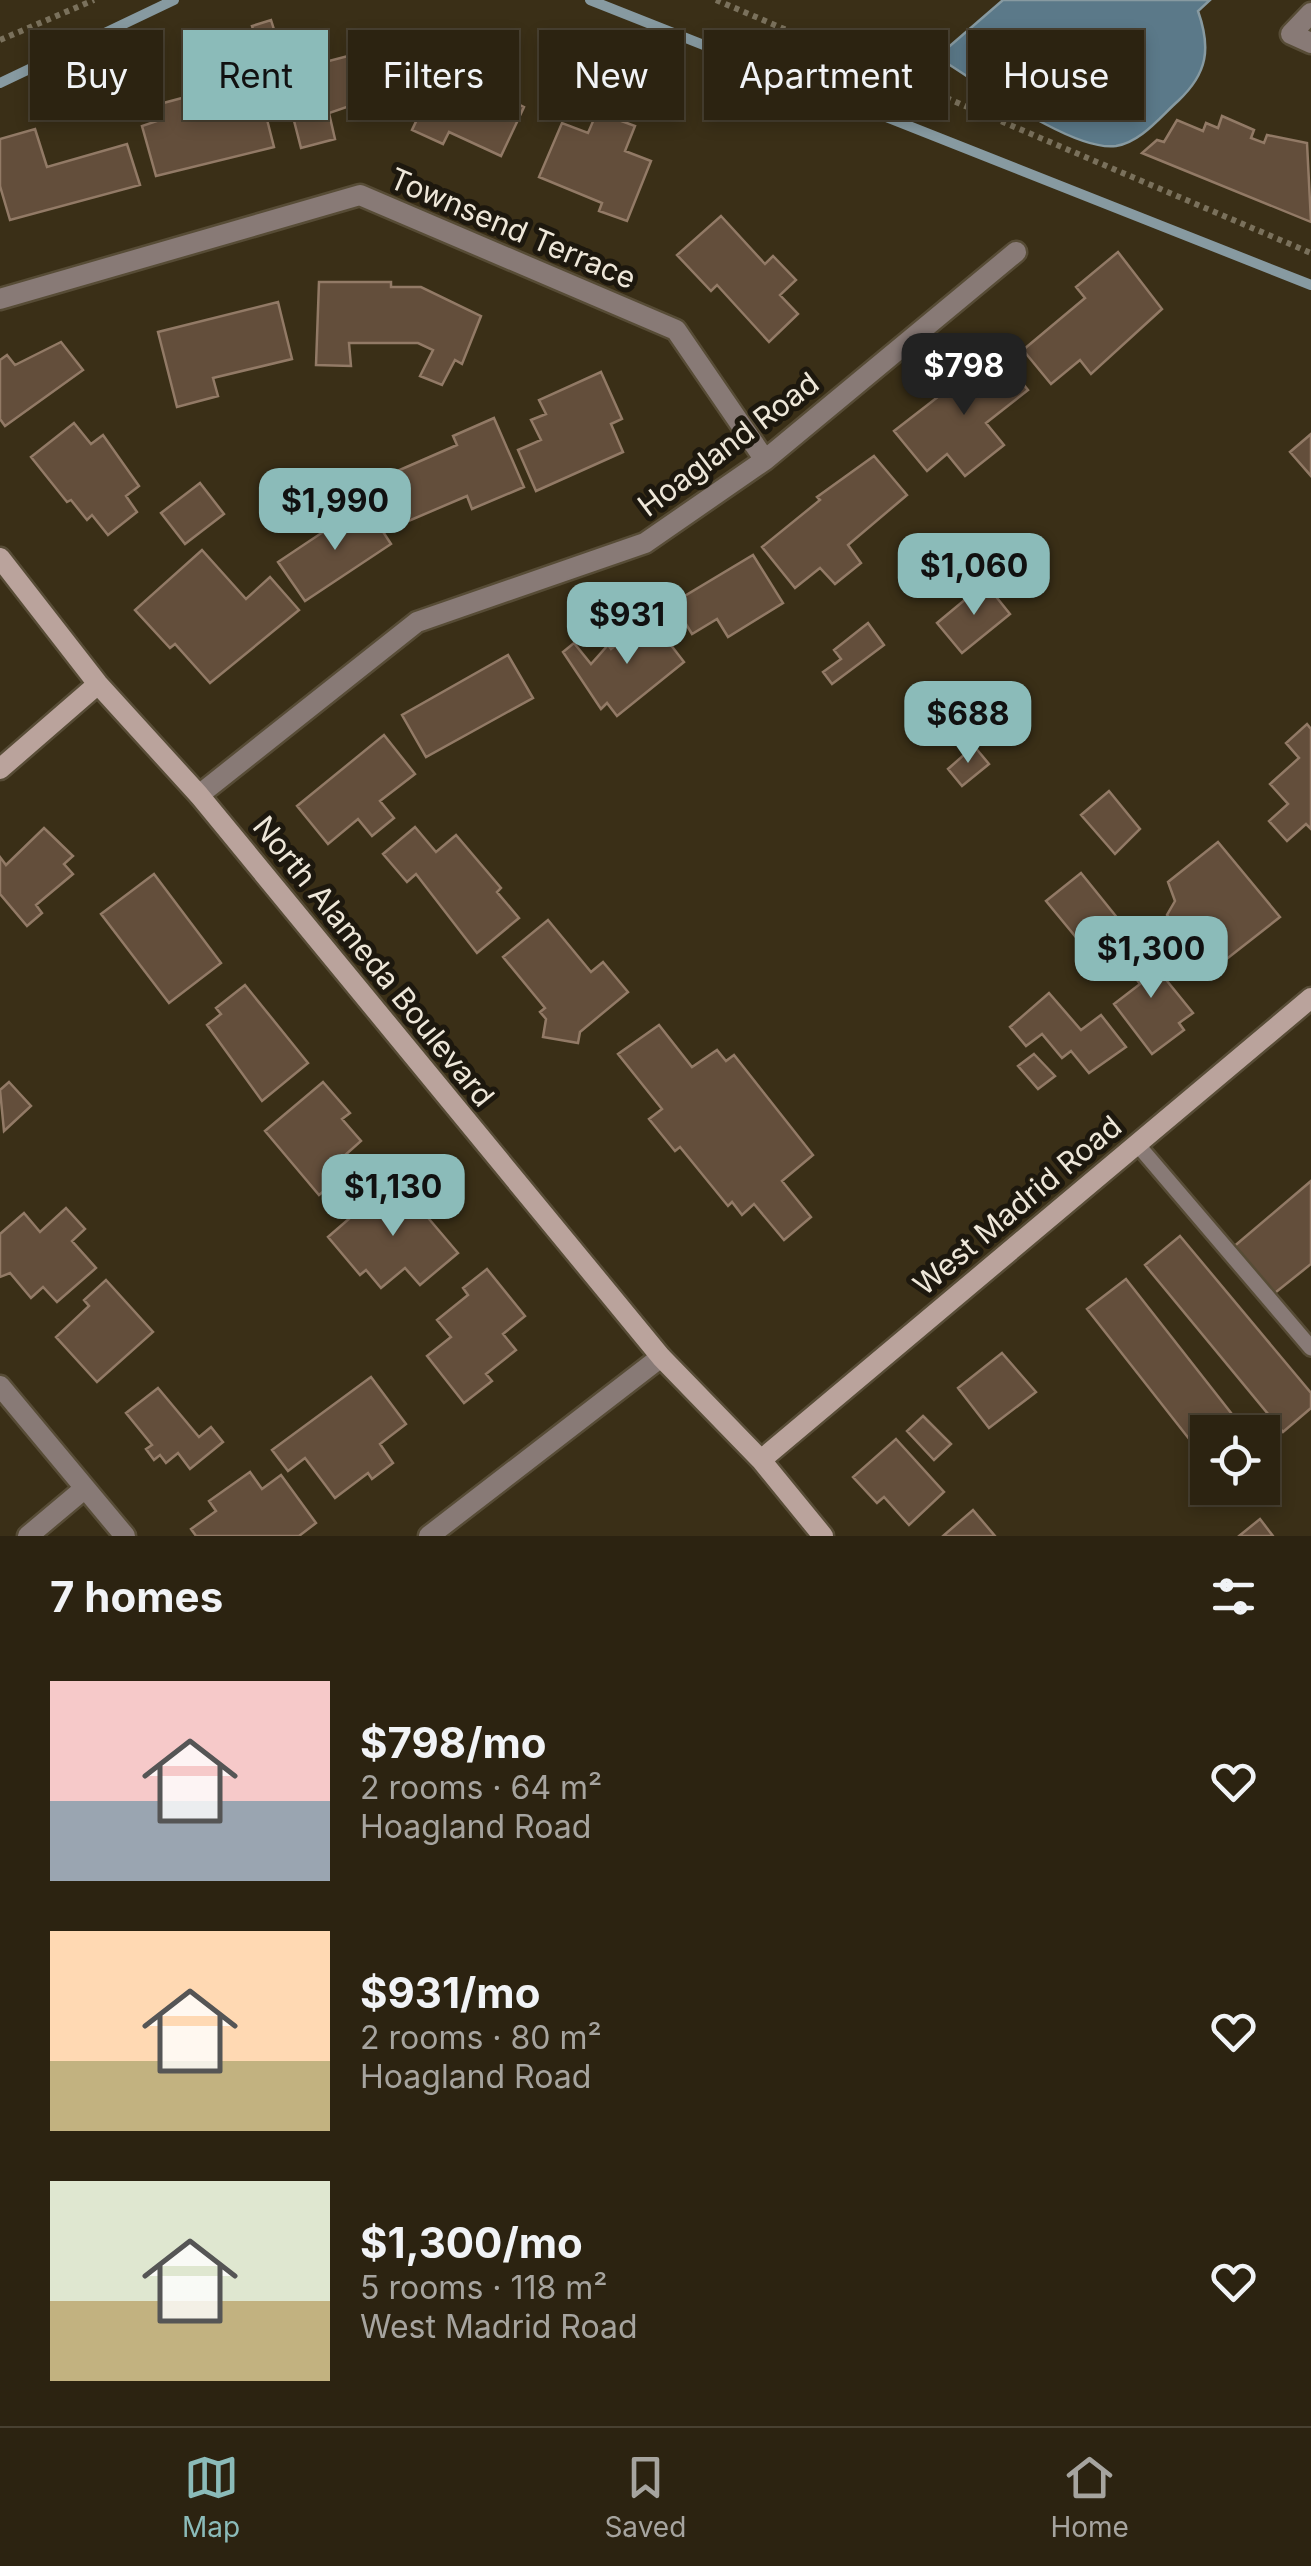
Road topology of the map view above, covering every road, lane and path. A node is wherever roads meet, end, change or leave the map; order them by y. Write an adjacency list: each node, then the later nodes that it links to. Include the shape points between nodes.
1 (94, 0): 4 (path)
2 (716, 0): 7 (path)
3 (1311, 13): 5 (street, via 1291,34)
4 (0, 40)
5 (1311, 43)
6 (1016, 252): 9 (street, Hoagland Road)
7 (1311, 253)
8 (0, 299): 9 (street, Townsend Terrace, via 360,195 676,330)
9 (765, 460): 13 (street, Hoagland Road, via 645,543 418,622)
10 (0, 558): 11 (street, North Alameda Boulevard)
11 (98, 684): 12 (street); 13 (street, North Alameda Boulevard)
12 (0, 769)
13 (199, 795): 17 (street, North Alameda Boulevard)
14 (1311, 998): 15 (street, West Madrid Road)
15 (1137, 1144): 16 (lane); 19 (street, West Madrid Road)
16 (1311, 1348)
17 (661, 1357): 19 (street, North Alameda Boulevard); 23 (street)
18 (0, 1386): 20 (street)
19 (761, 1460): 24 (street, North Alameda Boulevard)
20 (84, 1489): 21 (street); 22 (street)
21 (28, 1536)
22 (124, 1536)
23 (429, 1536)
24 (823, 1536)

